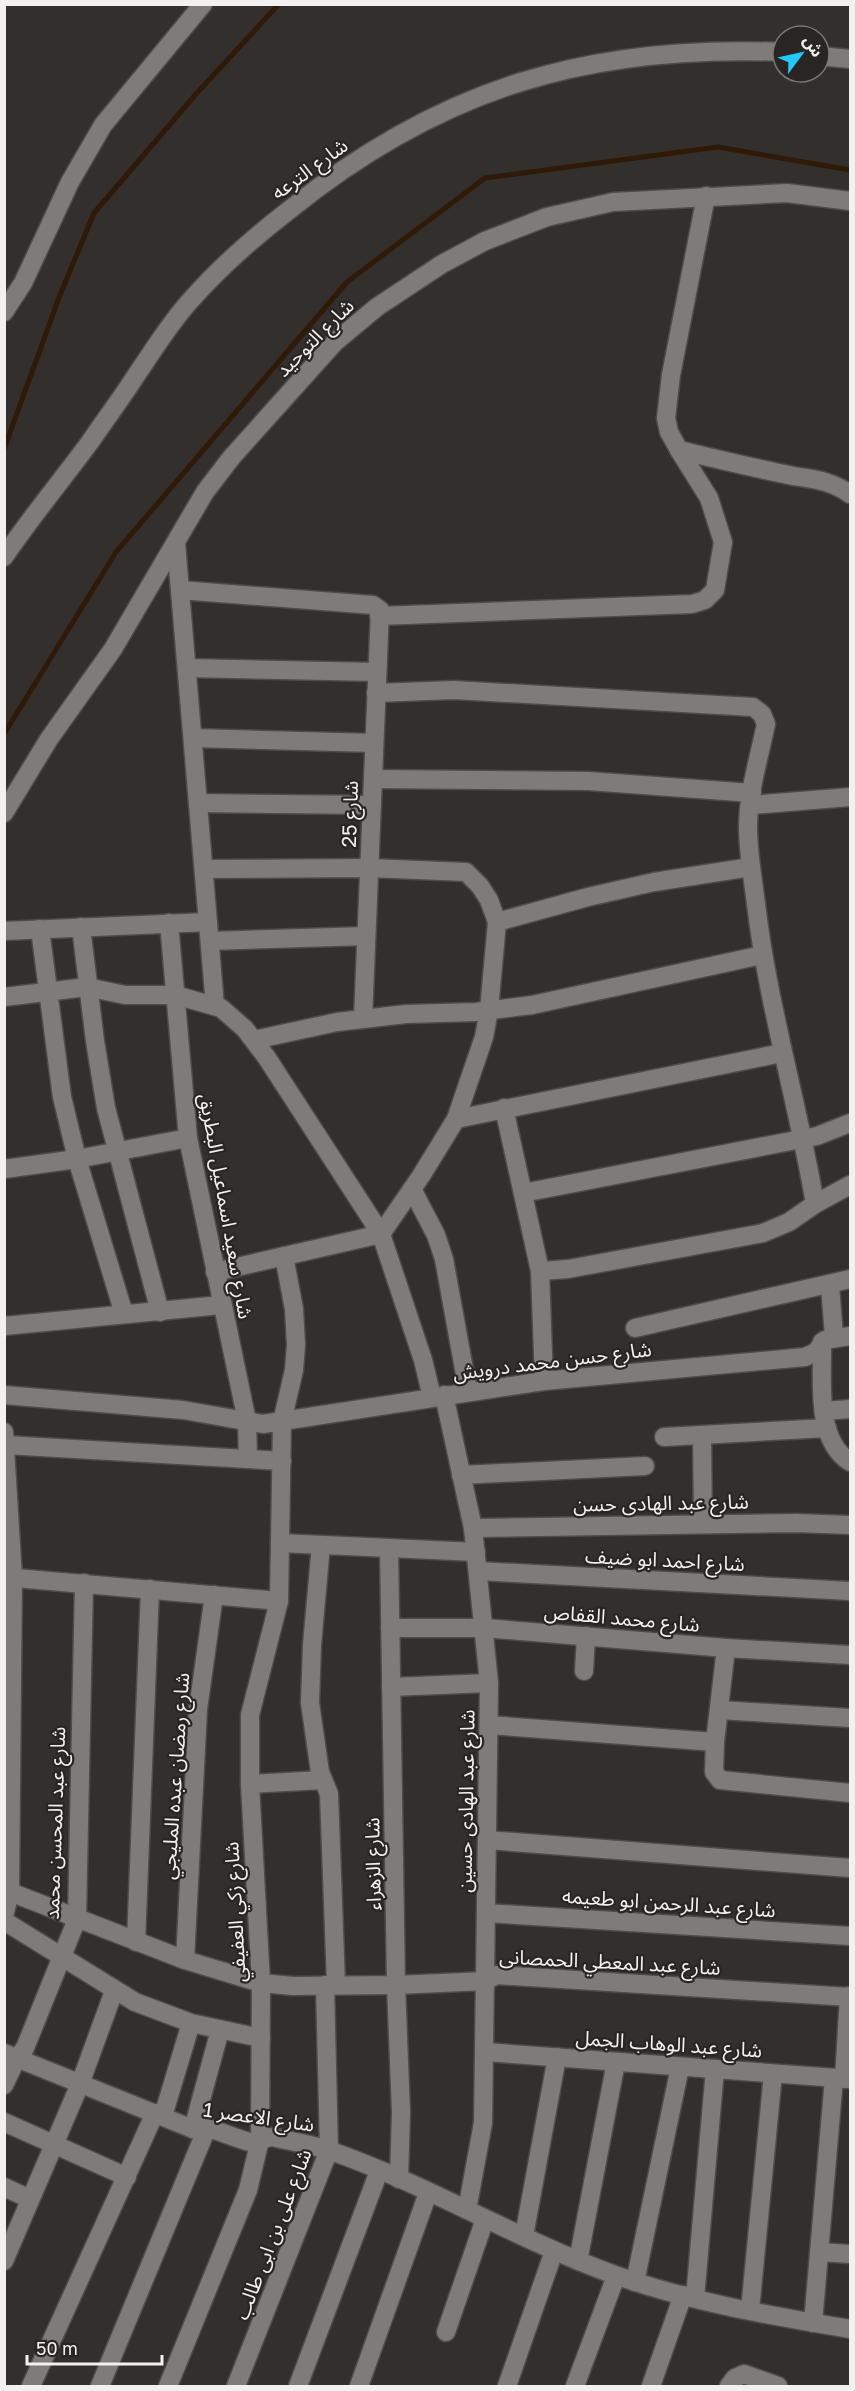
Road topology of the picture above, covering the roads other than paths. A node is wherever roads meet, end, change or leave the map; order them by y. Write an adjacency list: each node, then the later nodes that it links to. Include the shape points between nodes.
1 (203, 4): 7 (street, via 103,124 70,182 23,283)
2 (771, 52): 11 (street, شارع الترعه, via 678,52 625,58 520,81 413,126 358,159 255,237 190,301)
3 (831, 57): 4 (street)
4 (850, 59)
5 (705, 196): 6 (street, شارع التوحيد, via 787,193); 8 (street, via 666,418); 10 (street, شارع التوحيد, via 613,202 547,217 485,241 442,264 377,307 335,342 231,458 205,492)
6 (850, 201)
7 (4, 312)
8 (679, 450): 9 (street, via 813,478 835,484); 13 (street, via 709,498 723,542 715,590 705,600 692,604)
9 (850, 494)
10 (176, 543): 12 (street); 24 (street, شارع التوحيد, via 113,649 49,739)
11 (4, 557)
12 (180, 590): 13 (street, via 373,605); 14 (street)
13 (380, 613): 15 (street, شارع 25)
14 (187, 668): 15 (street); 17 (street)
15 (377, 672): 16 (street, شارع 25)
16 (376, 693): 18 (street, شارع 25); 21 (street, via 453,690 753,707 766,724)
17 (193, 738): 18 (street); 22 (street)
18 (374, 743): 19 (street, شارع 25)
19 (373, 779): 21 (street, via 588,781); 23 (street, شارع 25)
20 (850, 797): 21 (street)
21 (751, 799): 25 (street)
22 (198, 802): 23 (street); 27 (street)
23 (372, 805): 26 (street, شارع 25)
24 (4, 813)
25 (751, 867): 29 (street, via 610,892); 36 (street)
26 (369, 868): 27 (street); 29 (street, via 466,873 489,900); 34 (street, شارع 25)
27 (204, 869): 28 (street)
28 (208, 922): 30 (street); 35 (street)
29 (497, 922): 42 (street)
30 (169, 923): 31 (street); 39 (street, شارع سعيد اسماعيل البطريق)
31 (81, 927): 32 (street); 37 (street)
32 (40, 930): 33 (street); 38 (street)
33 (4, 931)
34 (366, 936): 35 (street); 43 (street, شارع 25)
35 (210, 941): 41 (street)
36 (762, 955): 42 (street, via 580,996); 45 (street)
37 (87, 987): 38 (street); 39 (street, via 125,994); 51 (street, via 100,1075)
38 (47, 991): 40 (street); 52 (street)
39 (175, 995): 41 (street); 49 (street, شارع سعيد اسماعيل البطريق)
40 (4, 997)
41 (215, 1006): 44 (street, شارع عبد الهادى حسين)
42 (489, 1010): 43 (street); 47 (street)
43 (363, 1019): 44 (street)
44 (254, 1040): 58 (street, شارع عبد الهادى حسين)
45 (782, 1053): 46 (street); 50 (street)
46 (504, 1108): 47 (street); 56 (street)
47 (456, 1119): 55 (street)
48 (850, 1123): 50 (street)
49 (188, 1138): 51 (street); 61 (street, شارع سعيد اسماعيل البطريق)
50 (804, 1138): 56 (street); 57 (street)
51 (117, 1151): 52 (street); 65 (street)
52 (77, 1159): 53 (street); 66 (street)
53 (4, 1169)
54 (850, 1185): 57 (street)
55 (412, 1189): 58 (street); 71 (street, via 444,1259)
56 (523, 1193): 60 (street)
57 (815, 1204): 60 (street, via 789,1222 763,1233)
58 (381, 1234): 59 (street); 73 (street, شارع عبد الهادى حسين)
59 (284, 1256): 61 (street); 77 (street, شارع زكي العفيفي, via 296,1346)
60 (540, 1271): 70 (street)
61 (215, 1272): 64 (street, شارع سعيد اسماعيل البطريق)
62 (850, 1280): 63 (street)
63 (830, 1285): 68 (street); 69 (street)
64 (221, 1305): 65 (street); 76 (street, شارع سعيد اسماعيل البطريق)
65 (160, 1312): 66 (street)
66 (124, 1314): 67 (street)
67 (4, 1326)
68 (634, 1328)
69 (836, 1338): 70 (street, شارع حسن محمد درويش, via 805,1357); 75 (street)
70 (544, 1381): 71 (street, شارع حسن محمد درويش)
71 (468, 1391): 73 (street, شارع حسن محمد درويش)
72 (4, 1395): 76 (street, شارع حسن محمد درويش, via 183,1410)
73 (438, 1396): 77 (street, شارع حسن محمد درويش); 85 (street, شارع عبد الهادى حسين)
74 (850, 1409): 75 (street)
75 (825, 1420): 78 (street); 83 (street, via 839,1452)
76 (247, 1421): 77 (street, شارع حسن محمد درويش); 81 (street, شارع سعيد اسماعيل البطريق)
77 (282, 1422): 82 (street, شارع زكي العفيفي)
78 (702, 1435): 79 (street); 86 (street)
79 (664, 1437)
80 (5, 1438): 81 (street); 94 (street)
81 (248, 1459): 82 (street)
82 (282, 1461): 89 (street, شارع زكي العفيفي)
83 (850, 1462)
84 (645, 1466): 85 (street)
85 (460, 1475): 88 (street, شارع عبد الهادى حسين)
86 (703, 1524): 87 (street, شارع عبد الهادى حسن); 88 (street, شارع عبد الهادى حسن)
87 (850, 1525)
88 (472, 1528): 92 (street, شارع عبد الهادى حسين)
89 (280, 1543): 90 (street); 99 (street, شارع زكي العفيفي)
90 (321, 1545): 91 (street); 113 (street, شارع على بن ابى طالب, via 310,1703)
91 (388, 1548): 92 (street); 100 (street, شارع الزهراء)
92 (476, 1552): 93 (street, شارع عبد الهادى حسين)
93 (478, 1571): 97 (street, شارع احمد ابو ضيف); 101 (street, شارع عبد الهادى حسين)
94 (9, 1577): 95 (street); 112 (street)
95 (84, 1583): 96 (street); 121 (street, شارع عبد المحسن محمد)
96 (150, 1589): 98 (street); 123 (street)
97 (850, 1591)
98 (214, 1595): 99 (street); 125 (street, شارع رمضان عبده المليجي, via 198,1710)
99 (279, 1601): 114 (street, شارع زكي العفيفي, via 250,1715)
100 (390, 1628): 101 (street, شارع محمد القفاص); 107 (street, شارع الزهراء)
101 (484, 1628): 102 (street, شارع محمد القفاص); 106 (street, شارع عبد الهادى حسين)
102 (586, 1636): 103 (street, شارع محمد القفاص); 105 (street)
103 (726, 1648): 104 (street, شارع محمد القفاص); 108 (street)
104 (850, 1655)
105 (584, 1671)
106 (489, 1683): 107 (street); 110 (street, شارع عبد الهادى حسين)
107 (391, 1687): 129 (street, شارع الزهراء)
108 (719, 1710): 109 (street); 111 (street)
109 (850, 1718)
110 (489, 1725): 111 (street); 116 (street, شارع عبد الهادى حسين)
111 (715, 1742): 115 (street, via 714,1772 720,1780)
112 (8, 1754): 118 (street)
113 (323, 1780): 114 (street); 128 (street, شارع على بن ابى طالب, via 330,1801)
114 (250, 1784): 127 (street, شارع زكي العفيفي)
115 (850, 1793)
116 (487, 1840): 117 (street); 119 (street, شارع عبد الهادى حسين)
117 (850, 1868)
118 (10, 1892): 120 (street); 121 (street, شارع عبد المعطي الحمصانى)
119 (486, 1913): 122 (street, شارع عبد الرحمن ابو طعيمه); 126 (street, شارع عبد الهادى حسين)
120 (5, 1916): 124 (street)
121 (77, 1919): 123 (street, شارع عبد المعطي الحمصانى); 124 (street, شارع عبد المحسن محمد)
122 (850, 1936)
123 (136, 1942): 125 (street, شارع عبد المعطي الحمصانى)
124 (62, 1955): 130 (street); 136 (street, شارع عبد المحسن محمد, via 25,2048)
125 (185, 1960): 127 (street, شارع عبد المعطي الحمصانى)
126 (486, 1981): 129 (street, شارع عبد المعطي الحمصانى); 131 (street, شارع عبد المعطي الحمصانى, via 500,1976); 135 (street, شارع عبد الهادى حسين)
127 (261, 1983): 128 (street, شارع عبد المعطي الحمصانى); 134 (street, شارع زكي العفيفي)
128 (330, 1985): 129 (street, شارع عبد المعطي الحمصانى); 150 (street, شارع على بن ابى طالب)
129 (396, 1985): 153 (street, شارع الزهراء, via 401,2112)
130 (114, 1991): 132 (street); 143 (street)
131 (850, 1996): 142 (street)
132 (191, 2023): 133 (street); 145 (street)
133 (220, 2030): 134 (street); 147 (street)
134 (261, 2038): 148 (street, شارع زكي العفيفي)
135 (485, 2052): 137 (street, شارع عبد الوهاب الجمل); 157 (street, شارع عبد الهادى حسين, via 482,2134)
136 (10, 2056): 143 (street, شارع الاعصر 1); 144 (street, شارع عبد المحسن محمد)
137 (557, 2057): 138 (street, شارع عبد الوهاب الجمل); 159 (street)
138 (616, 2062): 139 (street, شارع عبد الوهاب الجمل); 164 (street)
139 (680, 2067): 140 (street, شارع عبد الوهاب الجمل); 166 (street)
140 (715, 2069): 141 (street, شارع عبد الوهاب الجمل); 167 (street)
141 (773, 2074): 142 (street, شارع عبد الوهاب الجمل); 168 (street)
142 (843, 2079): 161 (street)
143 (80, 2084): 145 (street, شارع الاعصر 1); 149 (street)
144 (4, 2085)
145 (159, 2115): 147 (street, شارع الاعصر 1); 152 (street)
146 (4, 2122): 149 (street)
147 (200, 2129): 148 (street, شارع الاعصر 1, via 249,2142); 173 (street)
148 (260, 2140): 150 (street, شارع الاعصر 1, via 273,2137); 174 (street, شارع زكي العفيفي, via 248,2190)
149 (54, 2144): 152 (street); 156 (street)
150 (329, 2150): 151 (street, شارع الاعصر 1); 175 (street, شارع على بن ابى طالب)
151 (379, 2170): 153 (street, شارع الاعصر 1); 176 (street)
152 (127, 2177): 172 (street)
153 (399, 2179): 155 (street, شارع الاعصر 1)
154 (4, 2187): 156 (street)
155 (428, 2193): 157 (street, شارع الاعصر 1); 177 (street)
156 (30, 2199): 163 (street)
157 (467, 2210): 158 (street, شارع الاعصر 1)
158 (485, 2218): 159 (street, شارع الاعصر 1); 171 (street)
159 (524, 2236): 160 (street, شارع الاعصر 1)
160 (554, 2251): 164 (street, شارع الاعصر 1); 178 (street)
161 (819, 2252): 162 (street); 169 (street)
162 (850, 2254)
163 (4, 2261)
164 (578, 2261): 165 (street, شارع الاعصر 1)
165 (616, 2276): 166 (street, شارع الاعصر 1); 179 (street)
166 (635, 2282): 167 (street, شارع الاعصر 1)
167 (689, 2297): 168 (street, شارع الاعصر 1); 180 (street)
168 (750, 2310): 169 (street, شارع الاعصر 1)
169 (813, 2323): 170 (street, شارع الاعصر 1)
170 (850, 2329)
171 (446, 2332)
172 (31, 2386)
173 (100, 2386)
174 (168, 2386)
175 (236, 2386)
176 (298, 2386)
177 (359, 2386)
178 (507, 2386)
179 (575, 2386)
180 (651, 2386)
181 (729, 2386): 182 (street, via 744,2374)
182 (778, 2386)

